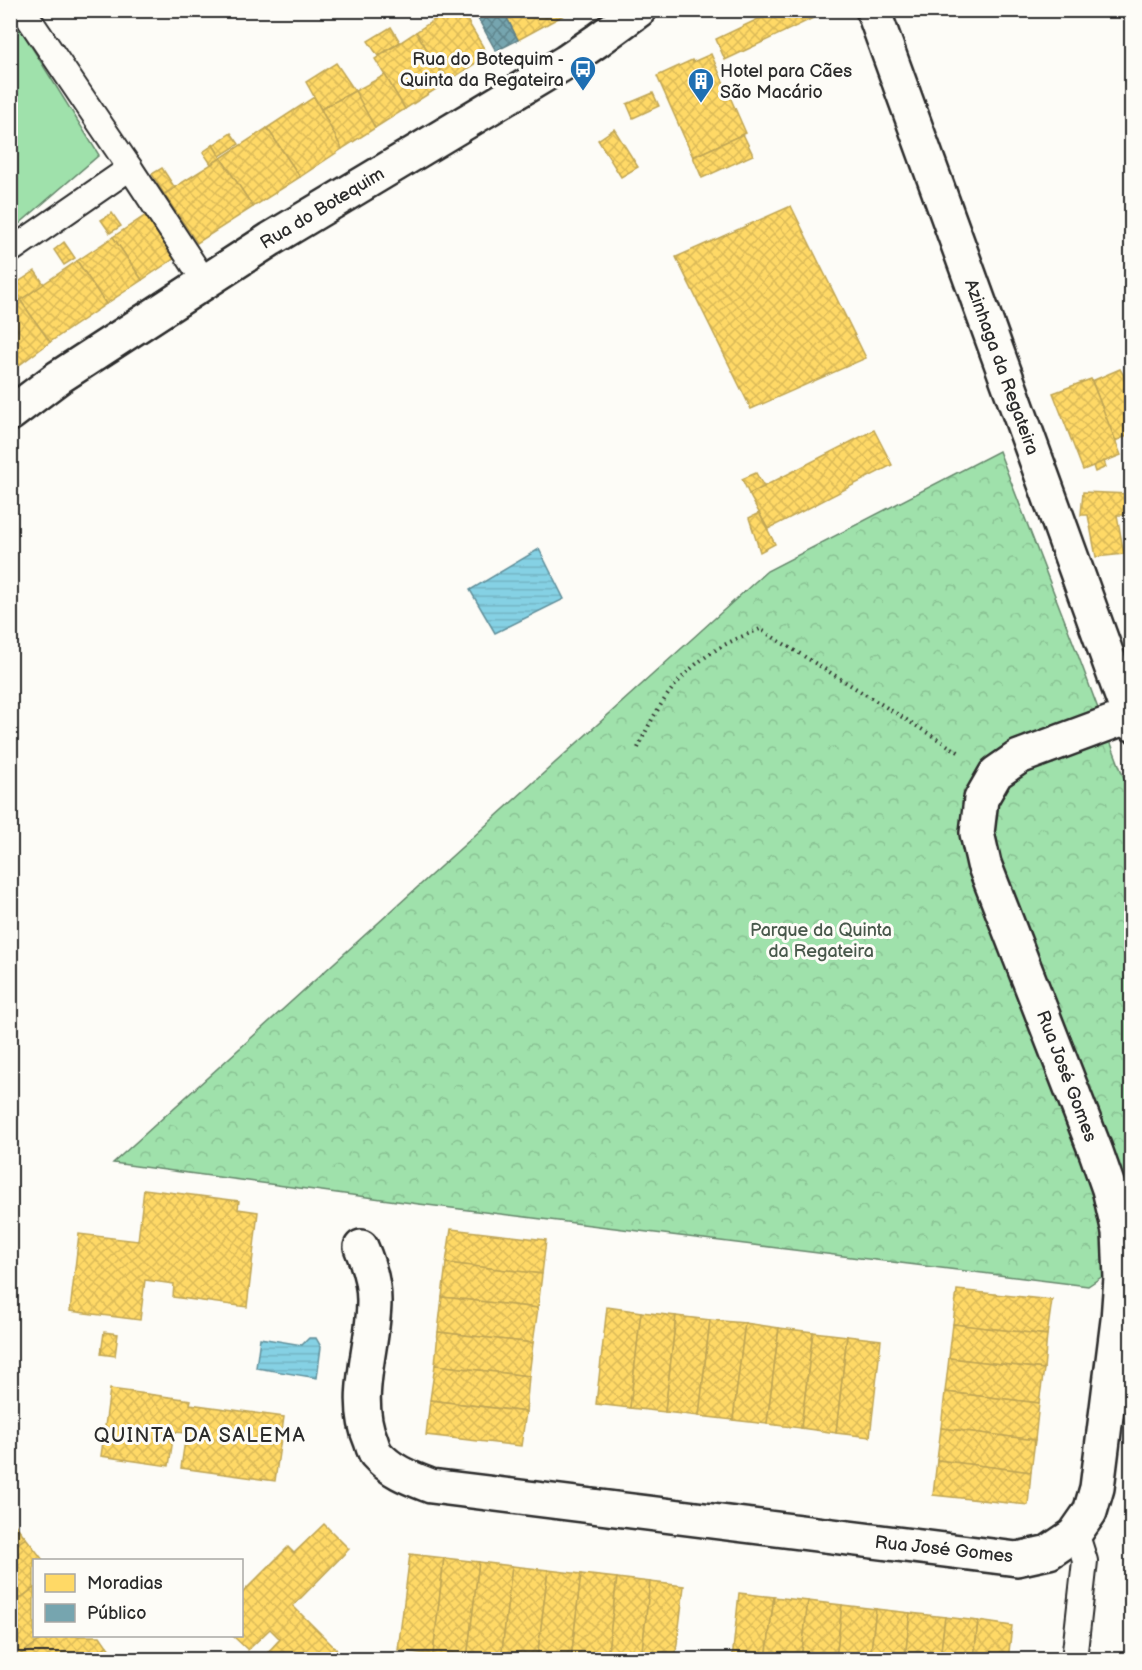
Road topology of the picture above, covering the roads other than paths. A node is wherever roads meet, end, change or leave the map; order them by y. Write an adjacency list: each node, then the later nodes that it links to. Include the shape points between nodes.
1 (23, 10): 4 (lane)
2 (639, 10): 6 (street, Rua do Botequim, via 566,62)
3 (873, 10): 8 (street, Azinhaga da Regateira)
4 (130, 168): 5 (lane); 6 (lane)
5 (10, 251)
6 (205, 282): 7 (street, Rua do Botequim, via 59,377)
7 (10, 414)
8 (1130, 720): 10 (street, Rua José Gomes, via 1019,757 996,773 981,799 977,833 984,864 1096,1152 1119,1232 1118,1320 1097,1488 1090,1512)
9 (361, 1247): 10 (street, Rua José Gomes, via 373,1284 374,1303 363,1400 365,1429 375,1453 400,1474 431,1486 1017,1558 1049,1552)
10 (1074, 1535): 11 (lane, via 1085,1562)
11 (1074, 1659)

